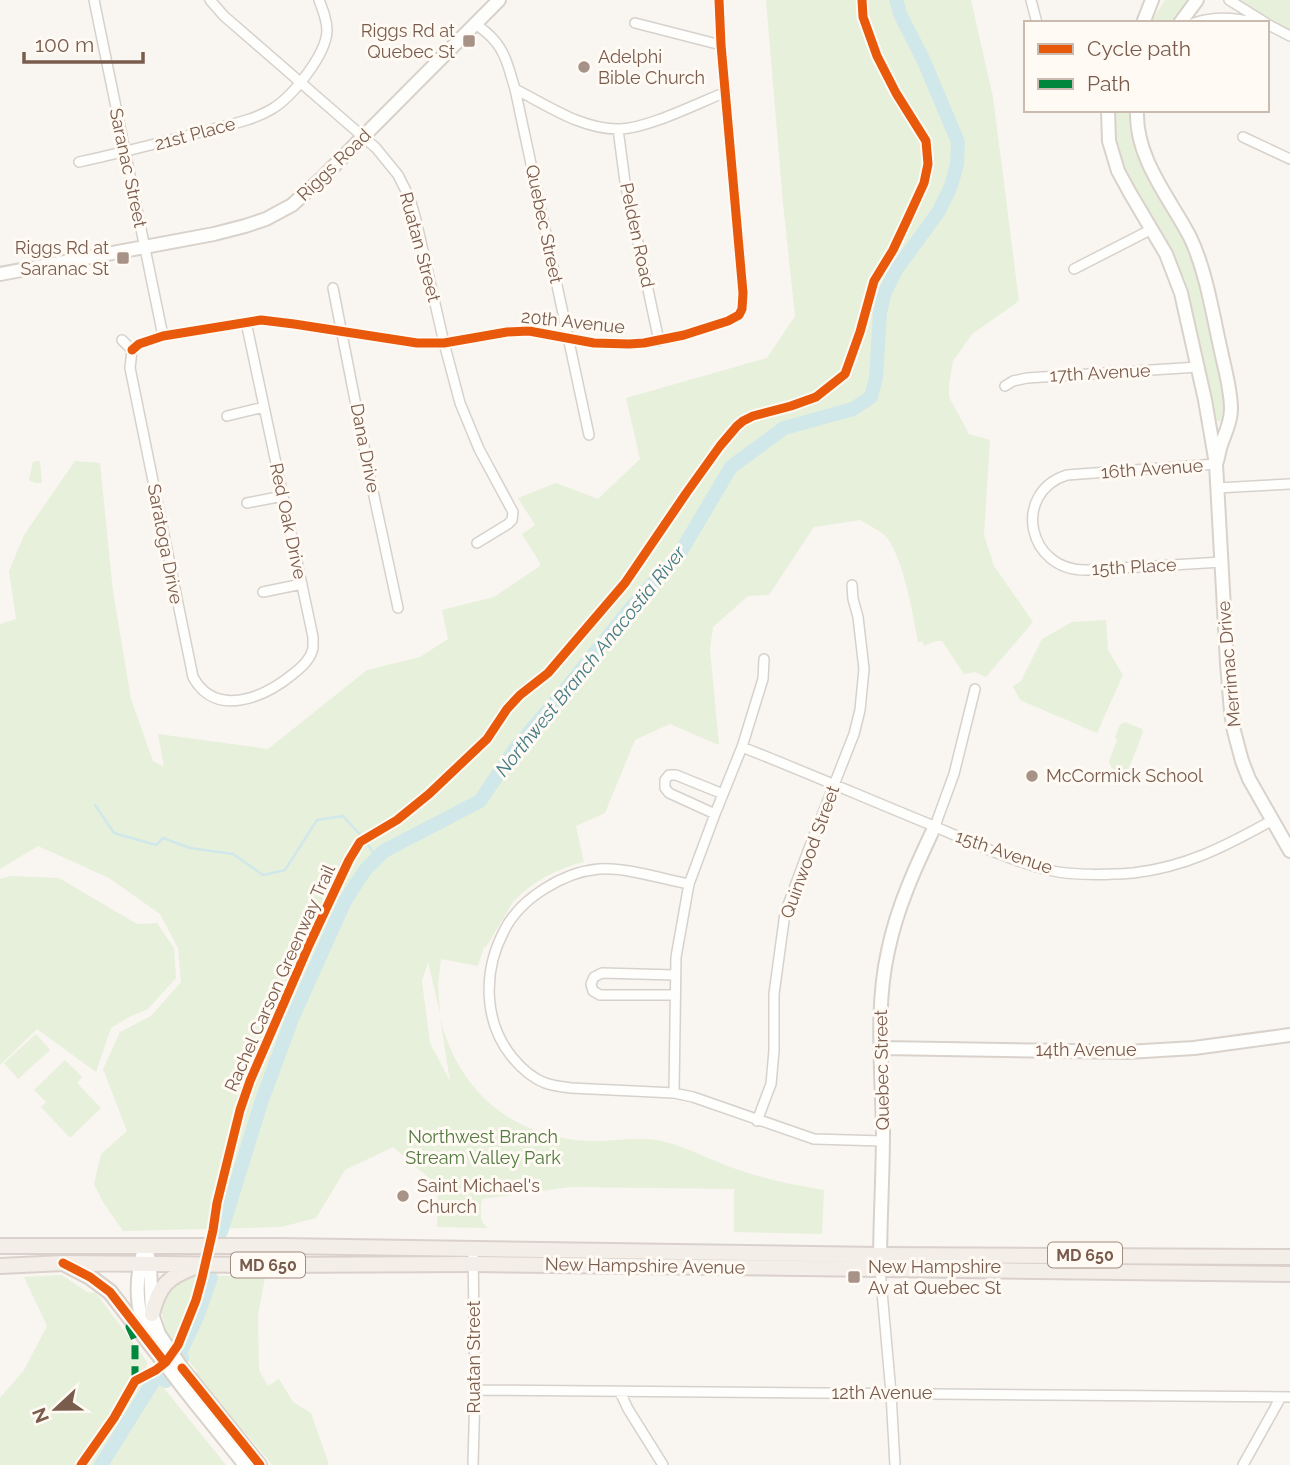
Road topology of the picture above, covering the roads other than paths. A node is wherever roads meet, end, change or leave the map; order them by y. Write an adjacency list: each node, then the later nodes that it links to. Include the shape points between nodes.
1 (94, 0): 31 (street, Saranac Street)
2 (210, 0): 23 (street, Ruatan Street)
3 (318, 0): 23 (street, 21st Place, via 326,18 326,36)
4 (499, 0): 19 (street, Riggs Road)
5 (719, 0): 22 (street, 20th Avenue)
6 (1031, 0): 11 (street)
7 (1152, 0): 12 (street)
8 (1160, 0): 13 (street)
9 (1197, 0): 14 (street)
10 (1229, 0): 17 (street)
11 (1036, 21)
12 (1144, 21)
13 (1144, 21)
14 (1181, 21)
15 (1203, 21): 16 (street, via 1221,17)
16 (1248, 21)
17 (1261, 21)
18 (635, 23): 22 (street)
19 (476, 24): 24 (street, Quebec Street, via 500,48); 29 (street, Riggs Road)
20 (1269, 26): 21 (street)
21 (1287, 35)
22 (721, 45): 25 (street, 20th Avenue)
23 (300, 82): 29 (street, Ruatan Street); 31 (street, 21st Place, via 278,105 259,115)
24 (515, 89): 28 (street, via 570,118); 42 (street, Quebec Street)
25 (726, 92): 28 (street, via 659,119); 44 (street, 20th Avenue, via 742,309 720,325)
26 (1108, 112): 34 (street, Merrimac Drive, via 1115,162)
27 (1137, 112): 52 (street, Merrimac Drive, via 1138,133 1148,163 1200,265 1231,394)
28 (618, 129): 44 (street, Pelden Road)
29 (364, 136): 35 (street, Riggs Road, via 301,198 274,215 214,234); 45 (street, Ruatan Street, via 405,186)
30 (1243, 137): 32 (street)
31 (124, 153): 33 (street, 21st Place); 35 (street, Saranac Street)
32 (1290, 159)
33 (79, 162)
34 (1152, 229): 36 (street); 47 (street, Merrimac Drive, via 1177,280)
35 (145, 247): 37 (street, Riggs Road); 41 (street, Saranac Street)
36 (1074, 269)
37 (0, 274)
38 (333, 288): 40 (street, Dana Drive)
39 (246, 322): 40 (street, 20th Avenue); 41 (street, 20th Avenue); 49 (street, Red Oak Drive)
40 (342, 331): 45 (street, 20th Avenue); 65 (street, Dana Drive)
41 (163, 336): 46 (street, 20th Avenue)
42 (568, 338): 44 (street, 20th Avenue, via 629,344); 45 (street, 20th Avenue, via 521,331); 53 (street, Quebec Street)
43 (122, 340): 46 (street)
44 (659, 341)
45 (443, 343): 60 (street, Ruatan Street, via 470,429 513,512 508,524)
46 (132, 350): 68 (street, Saratoga Drive, via 130,368 193,677 202,690 219,699 241,701)
47 (1198, 367): 48 (street, 17th Avenue, via 1027,378); 51 (street, Merrimac Drive)
48 (1004, 386)
49 (264, 407): 50 (street); 58 (street, Red Oak Drive)
50 (227, 416)
51 (1208, 418): 52 (street, via 1215,426); 54 (street, Merrimac Drive)
52 (1230, 423): 54 (street, Merrimac Drive)
53 (589, 435)
54 (1216, 464): 55 (street, 16th Avenue); 57 (street, Merrimac Drive)
55 (1088, 473): 61 (street, 15th Place, via 1059,477 1044,488 1035,505 1036,539 1052,561 1079,570)
56 (1290, 484): 57 (street)
57 (1217, 488): 61 (street, Merrimac Drive)
58 (283, 496): 59 (street); 62 (street, Red Oak Drive)
59 (247, 503)
60 (477, 543)
61 (1222, 562): 73 (street, Merrimac Drive, via 1234,731 1249,779)
62 (302, 584): 64 (street); 68 (street, Red Oak Drive, via 313,647 299,670)
63 (852, 585): 70 (street, Quinwood Street, via 862,639 863,690 854,734)
64 (263, 592)
65 (398, 608)
66 (764, 659): 69 (street, via 763,680)
67 (975, 689): 74 (street, Quebec Street, via 954,774)
68 (259, 696)
69 (742, 747): 70 (street, 15th Avenue); 71 (street)
70 (834, 785): 74 (street, 15th Avenue); 82 (street, Quinwood Street, via 785,913 774,994 771,1084)
71 (723, 794): 72 (street); 72 (street, via 676,775 665,780 669,793)
72 (715, 814): 76 (street)
73 (1271, 821): 74 (street, 15th Avenue, via 1193,859 1109,874 1050,870 980,847); 75 (street, Merrimac Drive)
74 (935, 826): 80 (street, Quebec Street, via 893,926 882,987)
75 (1290, 851)
76 (689, 884): 77 (street); 81 (street, via 615,869 563,879 540,892 505,929 489,980 489,1002 499,1037 517,1062 543,1082 593,1090)
77 (675, 975): 78 (street); 78 (street, via 602,973 592,984 600,995)
78 (675, 995): 81 (street)
79 (1290, 1035): 80 (street, 14th Avenue, via 1127,1052)
80 (882, 1048): 83 (street, Quebec Street)
81 (674, 1093): 82 (street)
82 (757, 1121): 83 (street, via 814,1139)
83 (883, 1141): 88 (street, Quebec Street)
84 (0, 1245): 85 (main road, New Hampshire Avenue / MD 650)
85 (145, 1245): 86 (main road, New Hampshire Avenue / MD 650); 90 (street)
86 (473, 1249): 88 (main road, New Hampshire Avenue / MD 650); 92 (street, Ruatan Street)
87 (1290, 1257): 88 (main road, New Hampshire Avenue / MD 650)
88 (880, 1262): 92 (main road, New Hampshire Avenue / MD 650); 94 (main road, New Hampshire Avenue / MD 650); 100 (street, Quebec Street)
89 (63, 1263): 90 (main road, New Hampshire Avenue / MD 650); 93 (main road, New Hampshire Avenue / MD 650); 96 (main road, via 110,1292)
90 (145, 1264): 91 (main road, New Hampshire Avenue / MD 650); 95 (street); 96 (street, via 139,1305 148,1335)
91 (203, 1264): 92 (main road, New Hampshire Avenue / MD 650); 95 (main road, via 172,1277 158,1293)
92 (473, 1264): 98 (street, Ruatan Street)
93 (0, 1266)
94 (1290, 1274)
95 (152, 1314): 96 (street)
96 (166, 1355): 97 (street)
97 (178, 1372): 102 (street); 103 (street)
98 (475, 1390): 99 (street, 12th Avenue); 104 (street, Ruatan Street)
99 (620, 1392): 100 (street, 12th Avenue); 105 (street)
100 (891, 1393): 101 (street, 12th Avenue); 106 (street, Quebec Street)
101 (1285, 1396): 107 (street)
102 (245, 1465)
103 (260, 1465)
104 (473, 1465)
105 (663, 1465)
106 (895, 1465)
107 (1243, 1465)

